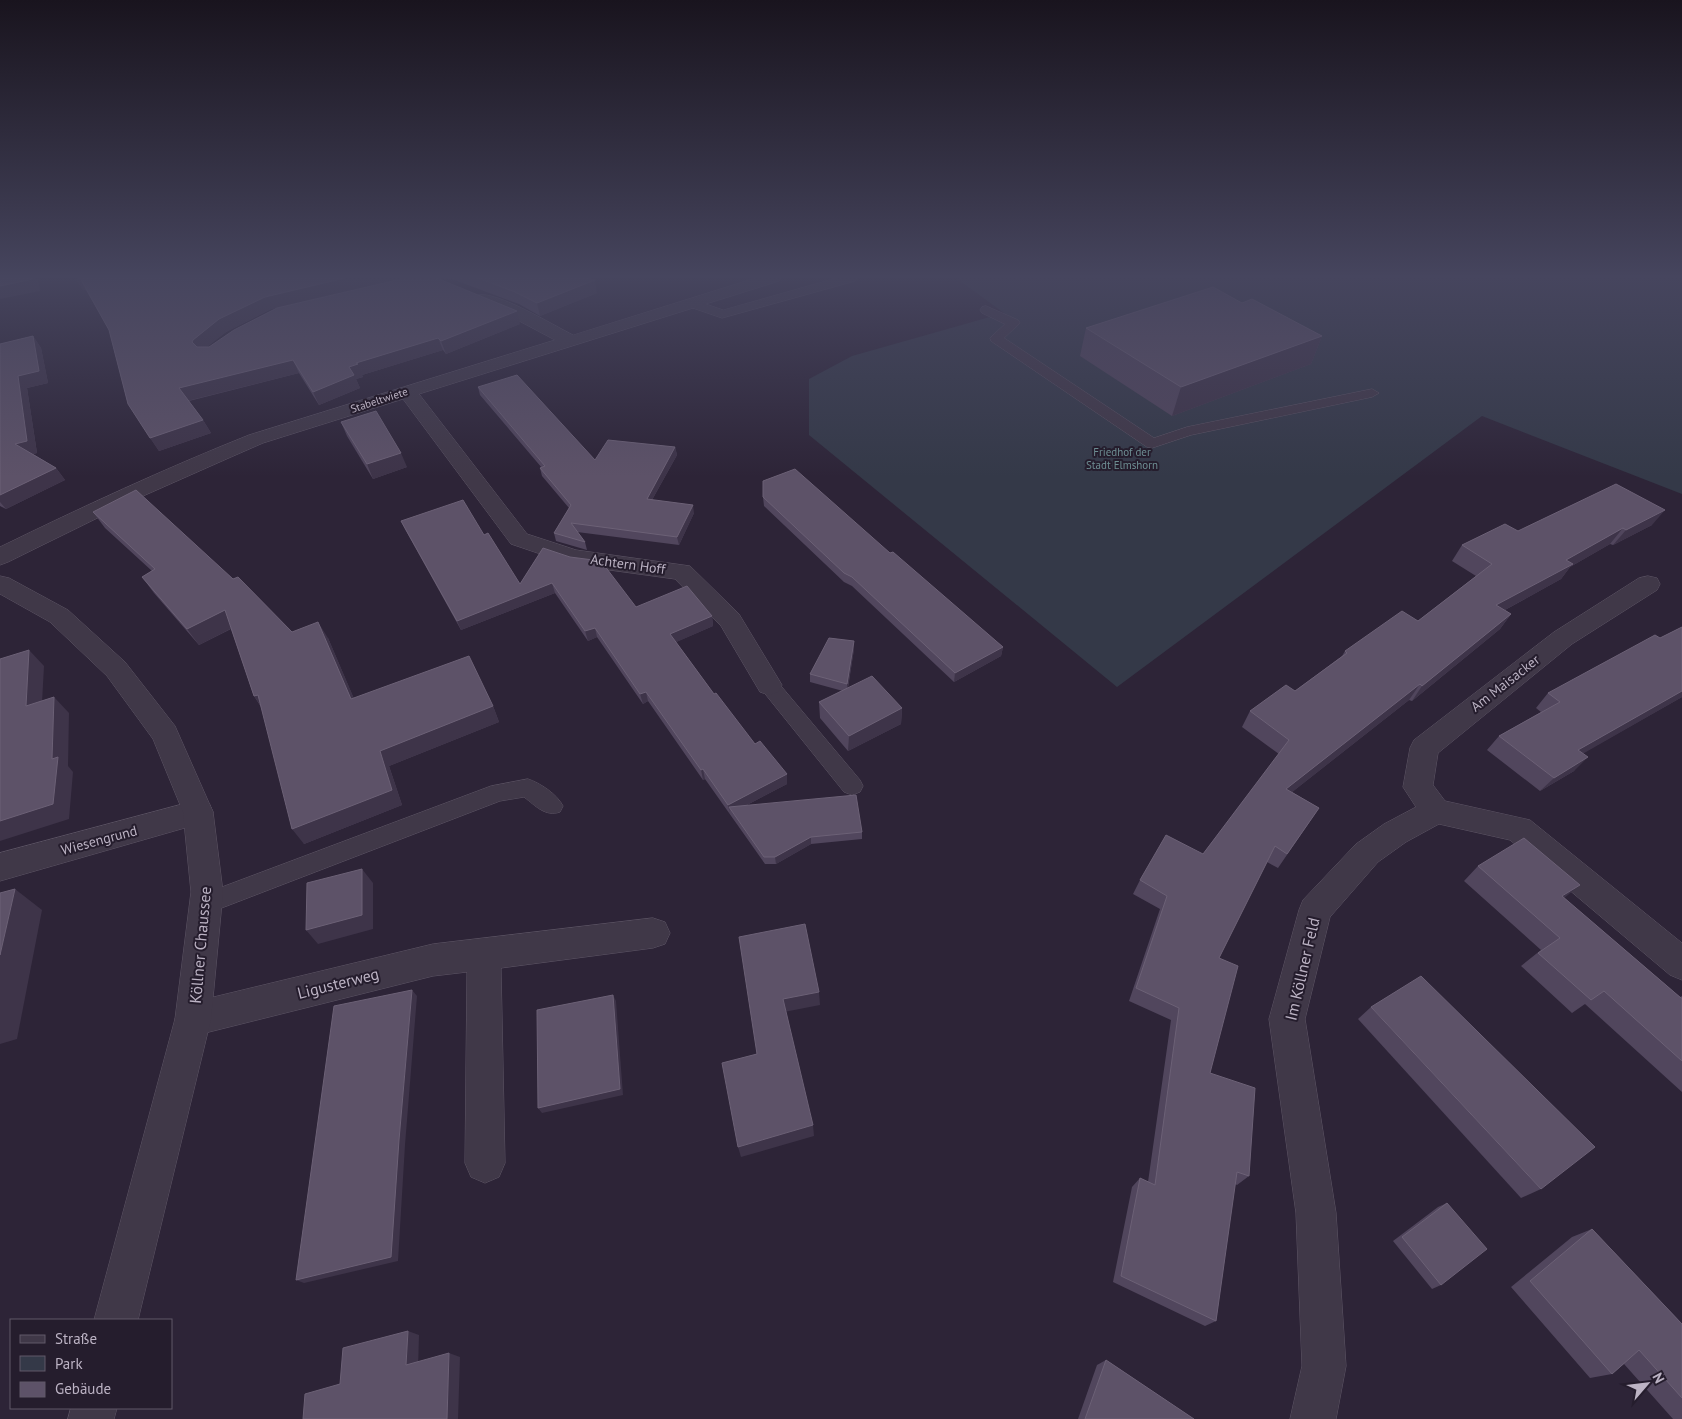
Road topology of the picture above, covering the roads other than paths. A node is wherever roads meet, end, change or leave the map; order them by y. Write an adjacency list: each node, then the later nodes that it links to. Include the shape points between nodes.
1 (561, 344): 3 (street, Stabeltwiete)
2 (1005, 344): 4 (lane, via 1152,444 1187,431)
3 (407, 391): 5 (street, Stabeltwiete, via 256,439 186,466); 8 (street, Achtern Hoff, via 519,538 573,556 682,572 730,620)
4 (1372, 393)
5 (0, 557)
6 (0, 584): 12 (street, Köllner Chaussee, via 58,616 116,670 165,734)
7 (1648, 584): 11 (street, Am Maisacker, via 1563,638 1424,748 1418,787)
8 (769, 685): 9 (lane, Achtern Hoff)
9 (852, 786)
10 (552, 806): 14 (lane, via 528,788 498,792)
11 (1436, 811): 17 (street, via 1519,829); 21 (street, Im Köllner Feld, via 1395,833 1367,853 1315,910 1287,1019 1316,1213 1324,1366)
12 (198, 812): 13 (street, Wiesengrund); 14 (street, Köllner Chaussee)
13 (0, 867)
14 (206, 903): 18 (street, Köllner Chaussee)
15 (653, 933): 16 (street, Ligusterweg)
16 (484, 954): 18 (street, Ligusterweg, via 433,960); 19 (street)
17 (1682, 964)
18 (193, 1019): 20 (street, Köllner Chaussee)
19 (485, 1163)
20 (116, 1319)
21 (1313, 1419)

